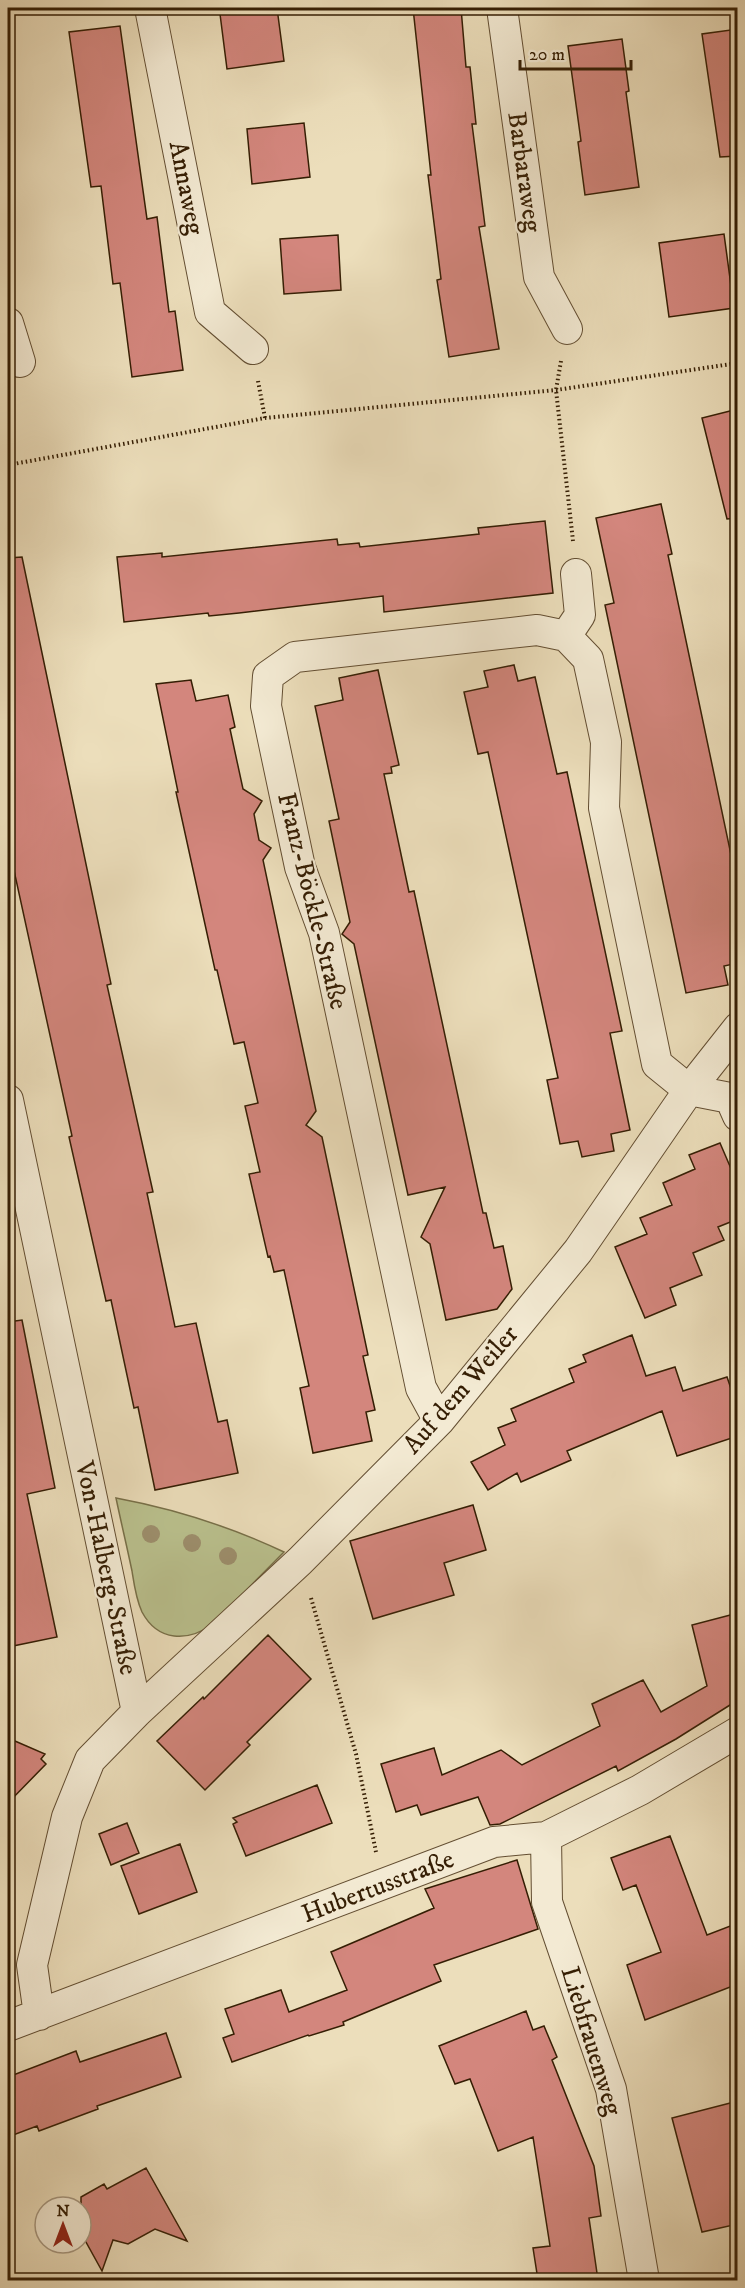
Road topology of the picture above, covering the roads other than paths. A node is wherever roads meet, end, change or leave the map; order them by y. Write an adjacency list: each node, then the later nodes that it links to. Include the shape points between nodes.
1 (150, 8): 5 (street, Annaweg, via 210,312)
2 (502, 8): 4 (street, Barbaraweg, via 539,277)
3 (8, 323): 6 (street)
4 (567, 329)
5 (253, 350)
6 (20, 362)
7 (576, 574): 8 (street, via 580,615)
8 (566, 636): 10 (street, via 588,659 606,742 604,808 657,1064); 13 (street, Franz-Böckle-Straße, via 537,630 295,657 268,676 266,706 300,867 324,933 422,1388)
9 (738, 1028): 10 (street, Auf dem Weiler)
10 (689, 1090): 12 (street, via 730,1098); 13 (street, Auf dem Weiler, via 578,1251)
11 (8, 1100): 14 (street, Von-Halberg-Straße)
12 (738, 1116)
13 (439, 1421): 14 (street, Auf dem Weiler, via 300,1561)
14 (137, 1712): 17 (street, via 90,1760 67,1817 32,1965)
15 (738, 1732): 16 (street, Hubertusstraße, via 640,1790)
16 (546, 1838): 17 (street, Hubertusstraße, via 494,1842); 19 (street, Liebfrauenweg, via 547,1902 611,2089)
17 (39, 2015): 18 (street, Hubertusstraße)
18 (8, 2026)
19 (644, 2280)

